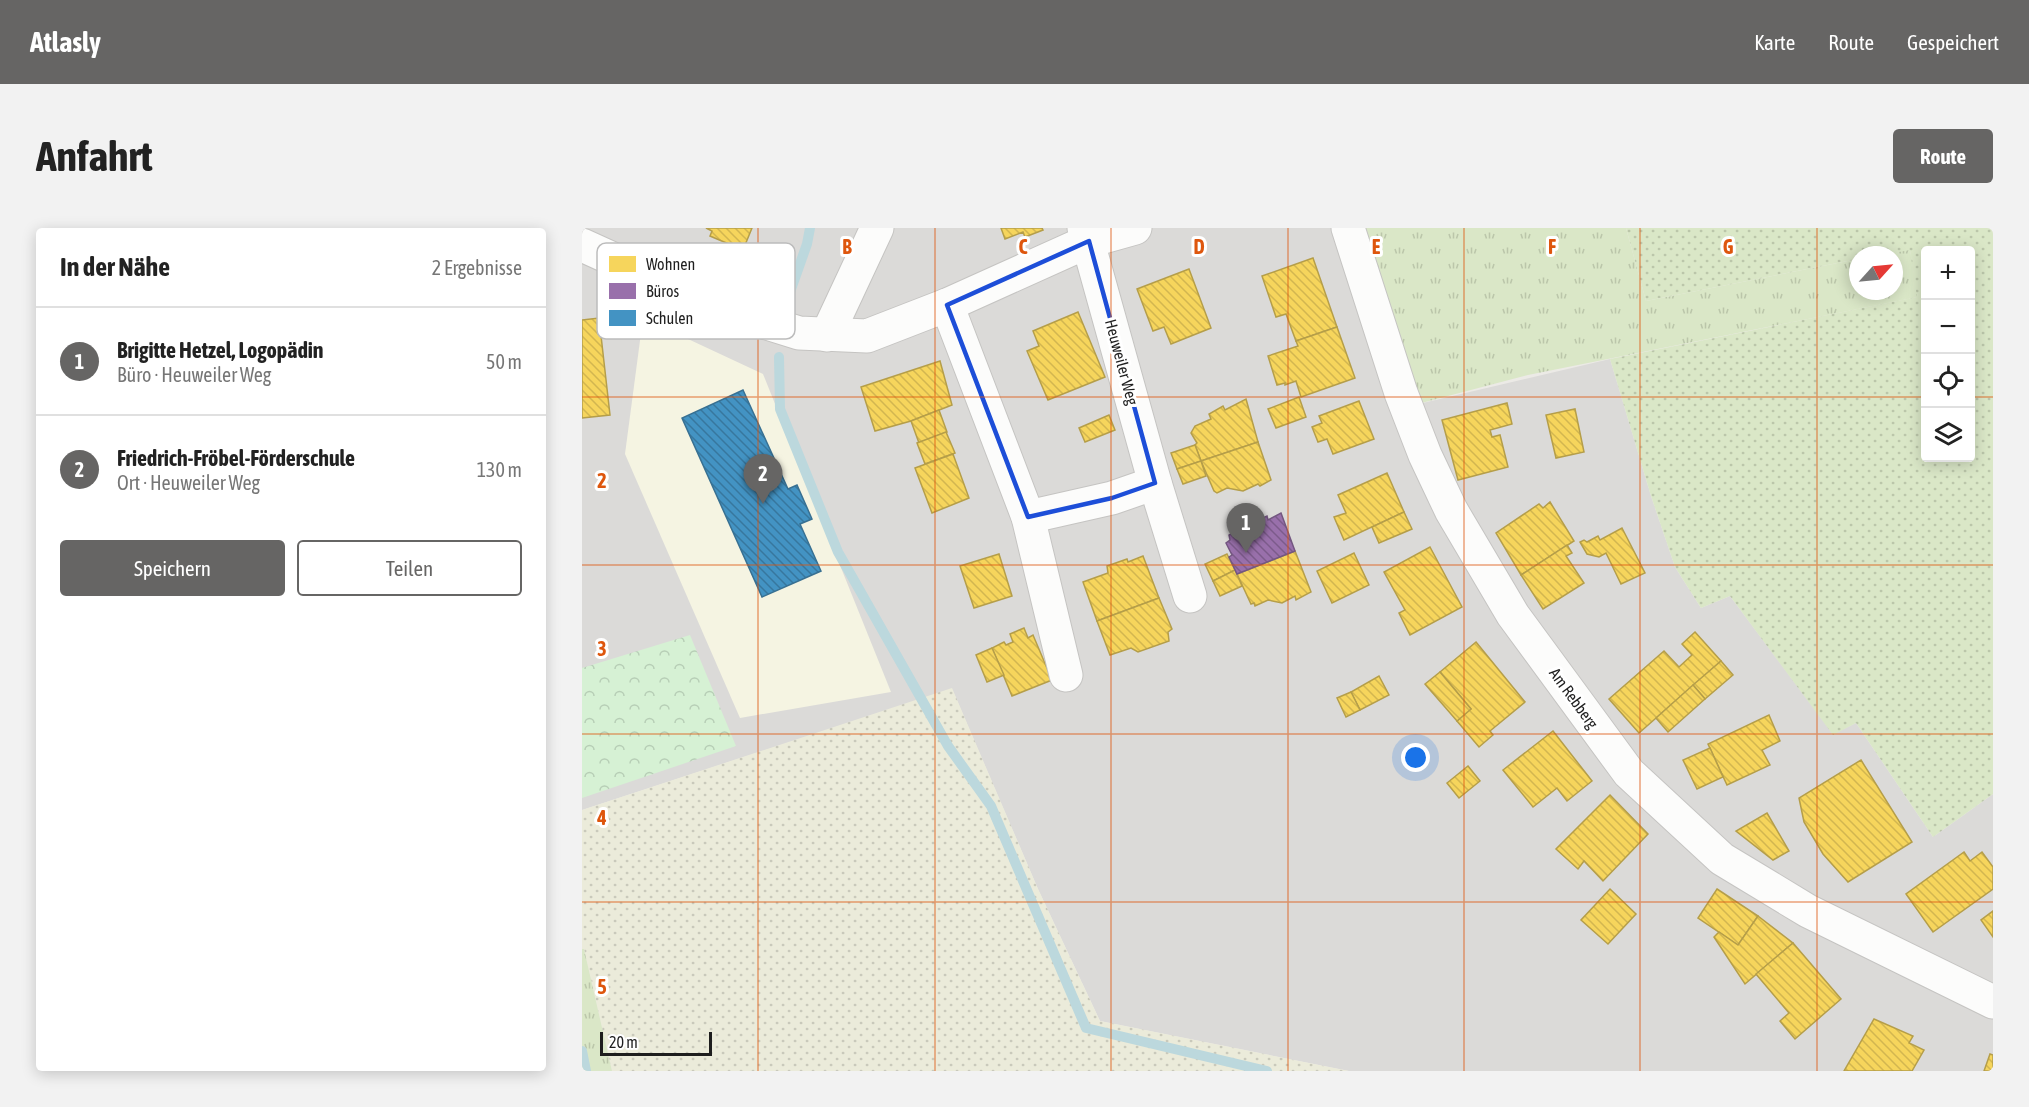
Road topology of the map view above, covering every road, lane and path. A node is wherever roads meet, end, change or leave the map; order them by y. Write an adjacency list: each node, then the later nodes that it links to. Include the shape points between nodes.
1 (877, 228): 9 (street)
2 (1135, 228): 4 (street)
3 (1348, 228): 14 (street, Am Rebberg, via 1401,393 1450,510 1513,615 1629,772 1722,859 1808,910)
4 (1087, 235): 7 (street); 10 (street, Heuweiler Weg)
5 (582, 245): 6 (street)
6 (597, 252)
7 (947, 305): 9 (street, via 867,336); 11 (street)
8 (795, 332): 9 (street)
9 (827, 334)
10 (1155, 483): 11 (street, via 1112,498); 12 (street, Heuweiler Weg)
11 (1028, 517): 13 (street)
12 (1190, 596)
13 (1066, 675)
14 (1993, 1002)

